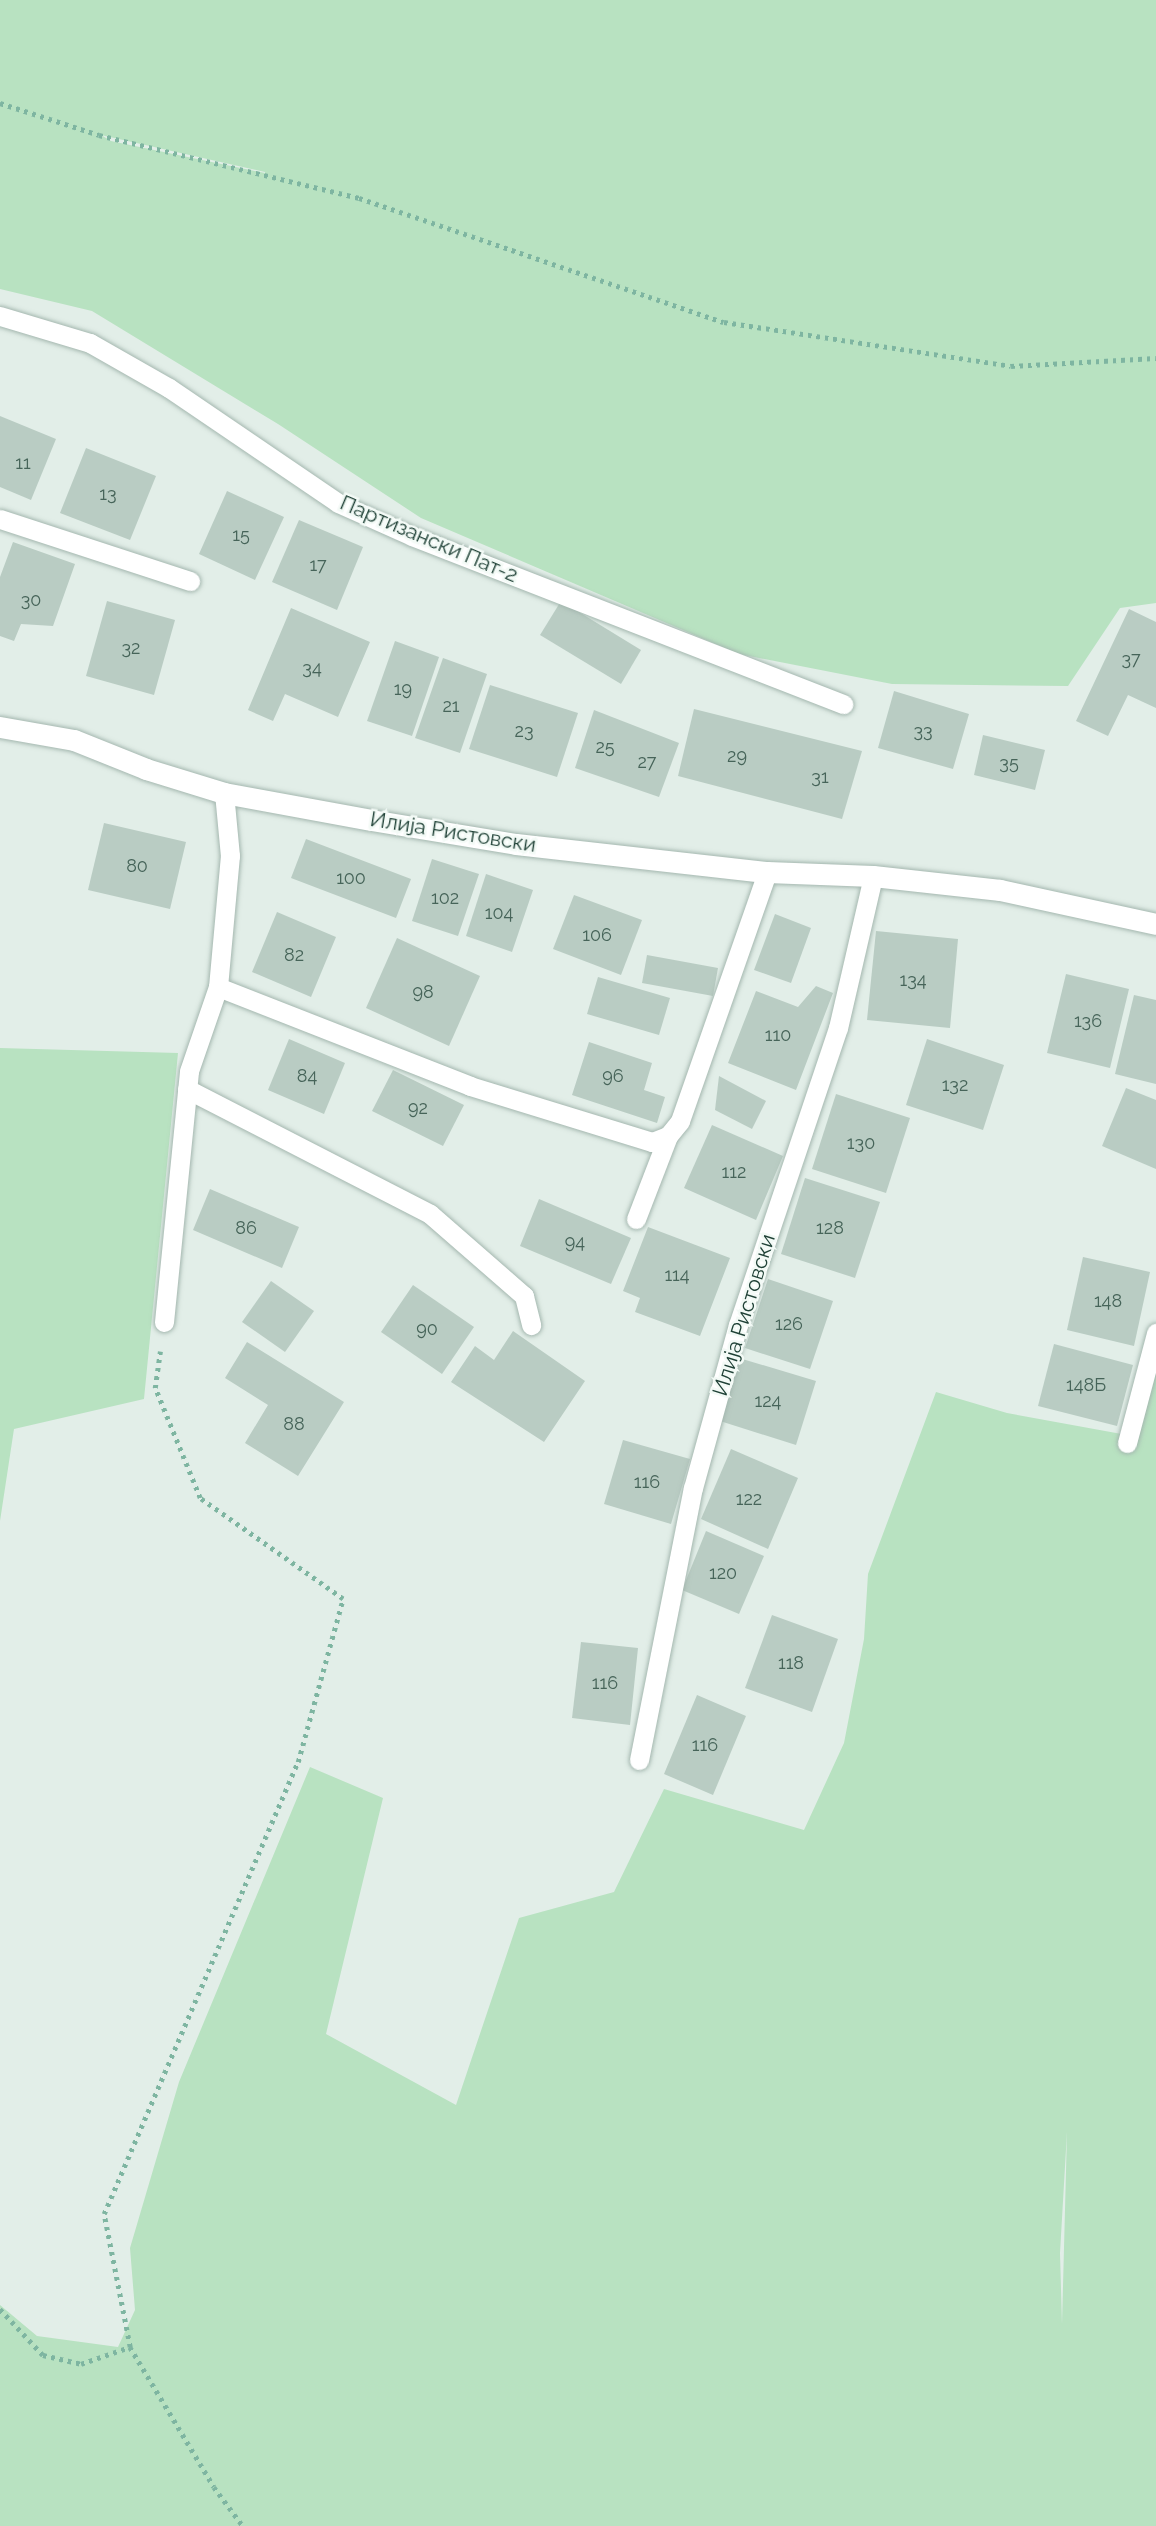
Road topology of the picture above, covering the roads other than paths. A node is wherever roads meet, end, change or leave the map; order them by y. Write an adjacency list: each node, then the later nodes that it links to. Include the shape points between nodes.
1 (0, 316): 4 (lane, Партизански Пат-2, via 90,343 169,388 338,503)
2 (0, 519): 3 (lane)
3 (190, 581)
4 (843, 704)
5 (0, 727): 6 (street, Илија Ристовски, via 74,740)
6 (224, 793): 7 (street, Илија Ристовски, via 516,844); 10 (lane, via 230,856)
7 (767, 872): 8 (street, Илија Ристовски); 12 (lane, via 680,1121)
8 (873, 876): 9 (street, Илија Ристовски, via 1000,890); 18 (lane, Илија Ристовски, via 838,1028 738,1325 694,1488)
9 (1156, 923)
10 (218, 986): 11 (lane); 12 (lane, via 470,1086 652,1142)
11 (187, 1089): 14 (lane); 15 (lane, via 430,1214 524,1296)
12 (668, 1136): 13 (lane)
13 (636, 1219)
14 (164, 1322)
15 (531, 1325)
16 (1156, 1333): 17 (lane)
17 (1127, 1443)
18 (639, 1760)

